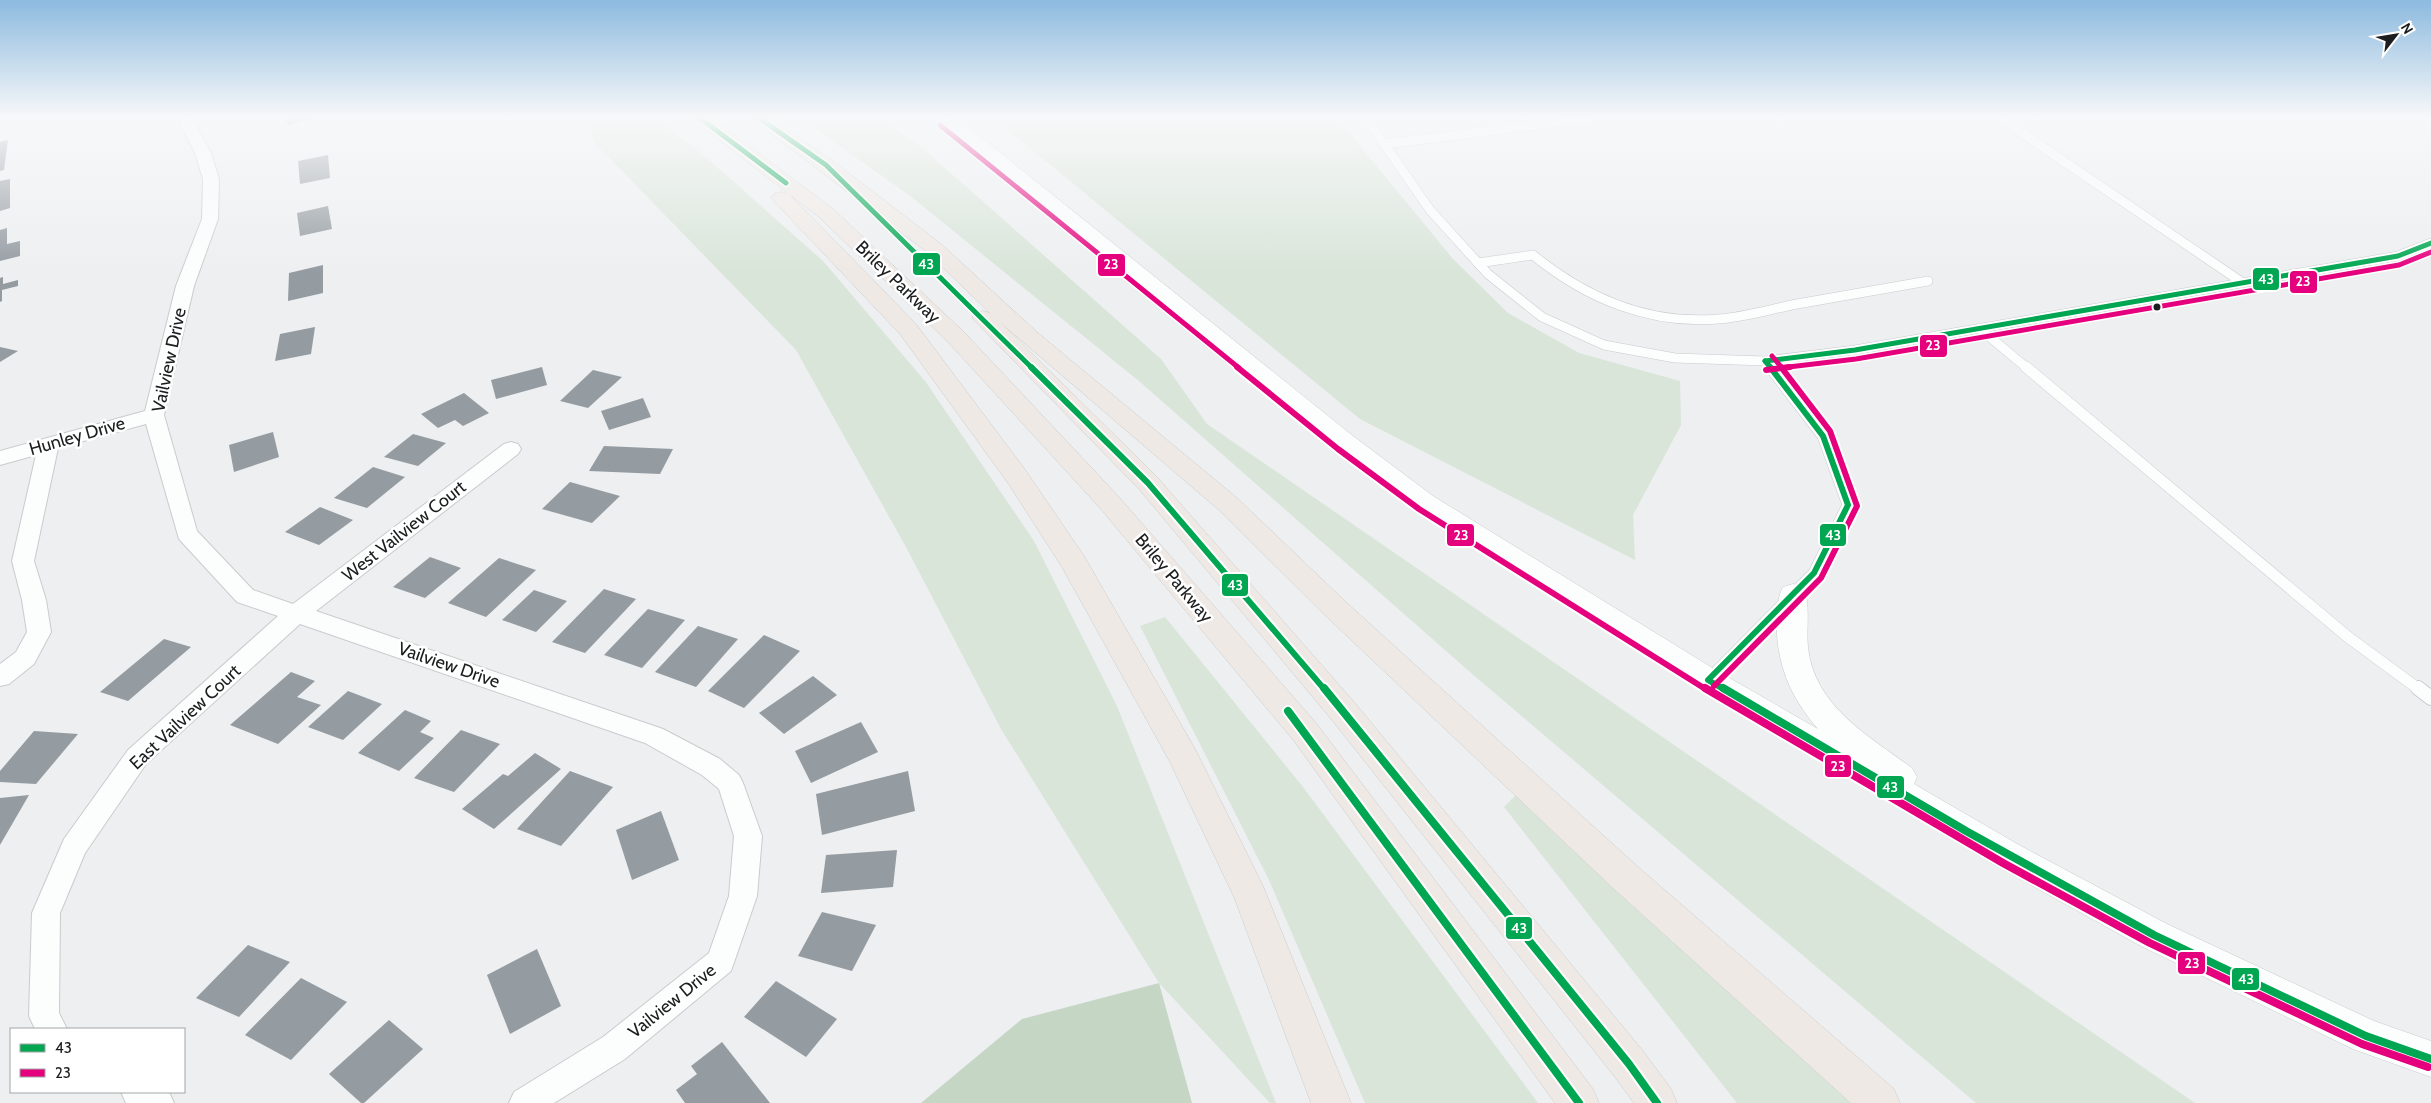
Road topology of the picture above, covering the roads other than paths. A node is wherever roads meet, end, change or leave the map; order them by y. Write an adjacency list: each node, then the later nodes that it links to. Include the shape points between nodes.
1 (208, 169): 15 (street, Vailview Drive, via 210,219 185,286)
2 (749, 169): 30 (highway, via 796,211 908,329 1011,469 1074,563 1184,758 1247,888)
3 (768, 169): 31 (highway, Briley Parkway, via 826,213 956,337 1109,502 1305,732)
4 (832, 169): 32 (highway, Briley Parkway, via 1148,483 1343,711 1630,1064)
5 (833, 169): 33 (highway, via 934,248 1030,338 1228,504 1338,611 1618,870)
6 (1009, 169): 22 (street, via 1344,442 1424,502)
7 (1402, 169): 10 (lane, via 1430,210)
8 (2076, 169): 12 (lane)
9 (2431, 243): 12 (lane, via 2398,256)
10 (1478, 263): 11 (lane, via 1533,255 1554,274 1596,299 1670,317 1718,319); 14 (lane, via 1542,317 1604,346 1676,358)
11 (1928, 281)
12 (2244, 283): 13 (lane)
13 (1979, 328): 14 (lane, via 1855,350); 23 (lane, via 2348,637)
14 (1765, 361): 19 (lane, via 1823,436 1848,505 1814,573)
15 (154, 415): 16 (street, Hunley Drive); 20 (street, Vailview Drive, via 187,534 246,596)
16 (49, 444): 18 (street, Hunley Drive); 21 (street, via 23,561 39,632 25,658)
17 (511, 449): 20 (street, West Vailview Court)
18 (0, 458)
19 (1793, 594): 22 (lane); 24 (street, via 1790,630 1793,655 1799,681 1812,703 1840,730)
20 (296, 614): 25 (street, East Vailview Court, via 137,757 74,847 46,913 44,1016); 29 (street, Vailview Drive, via 654,736 712,767 730,783 748,836 743,896 721,961 614,1048)
21 (0, 677)
22 (1708, 680): 24 (street)
23 (2431, 698)
24 (2007, 855): 26 (street, via 2154,935 2366,1036)
25 (51, 1028)
26 (2431, 1059)
27 (139, 1093): 28 (street)
28 (158, 1103)
29 (525, 1103)
30 (1331, 1103)
31 (1579, 1103)
32 (1657, 1103)
33 (1880, 1103)

